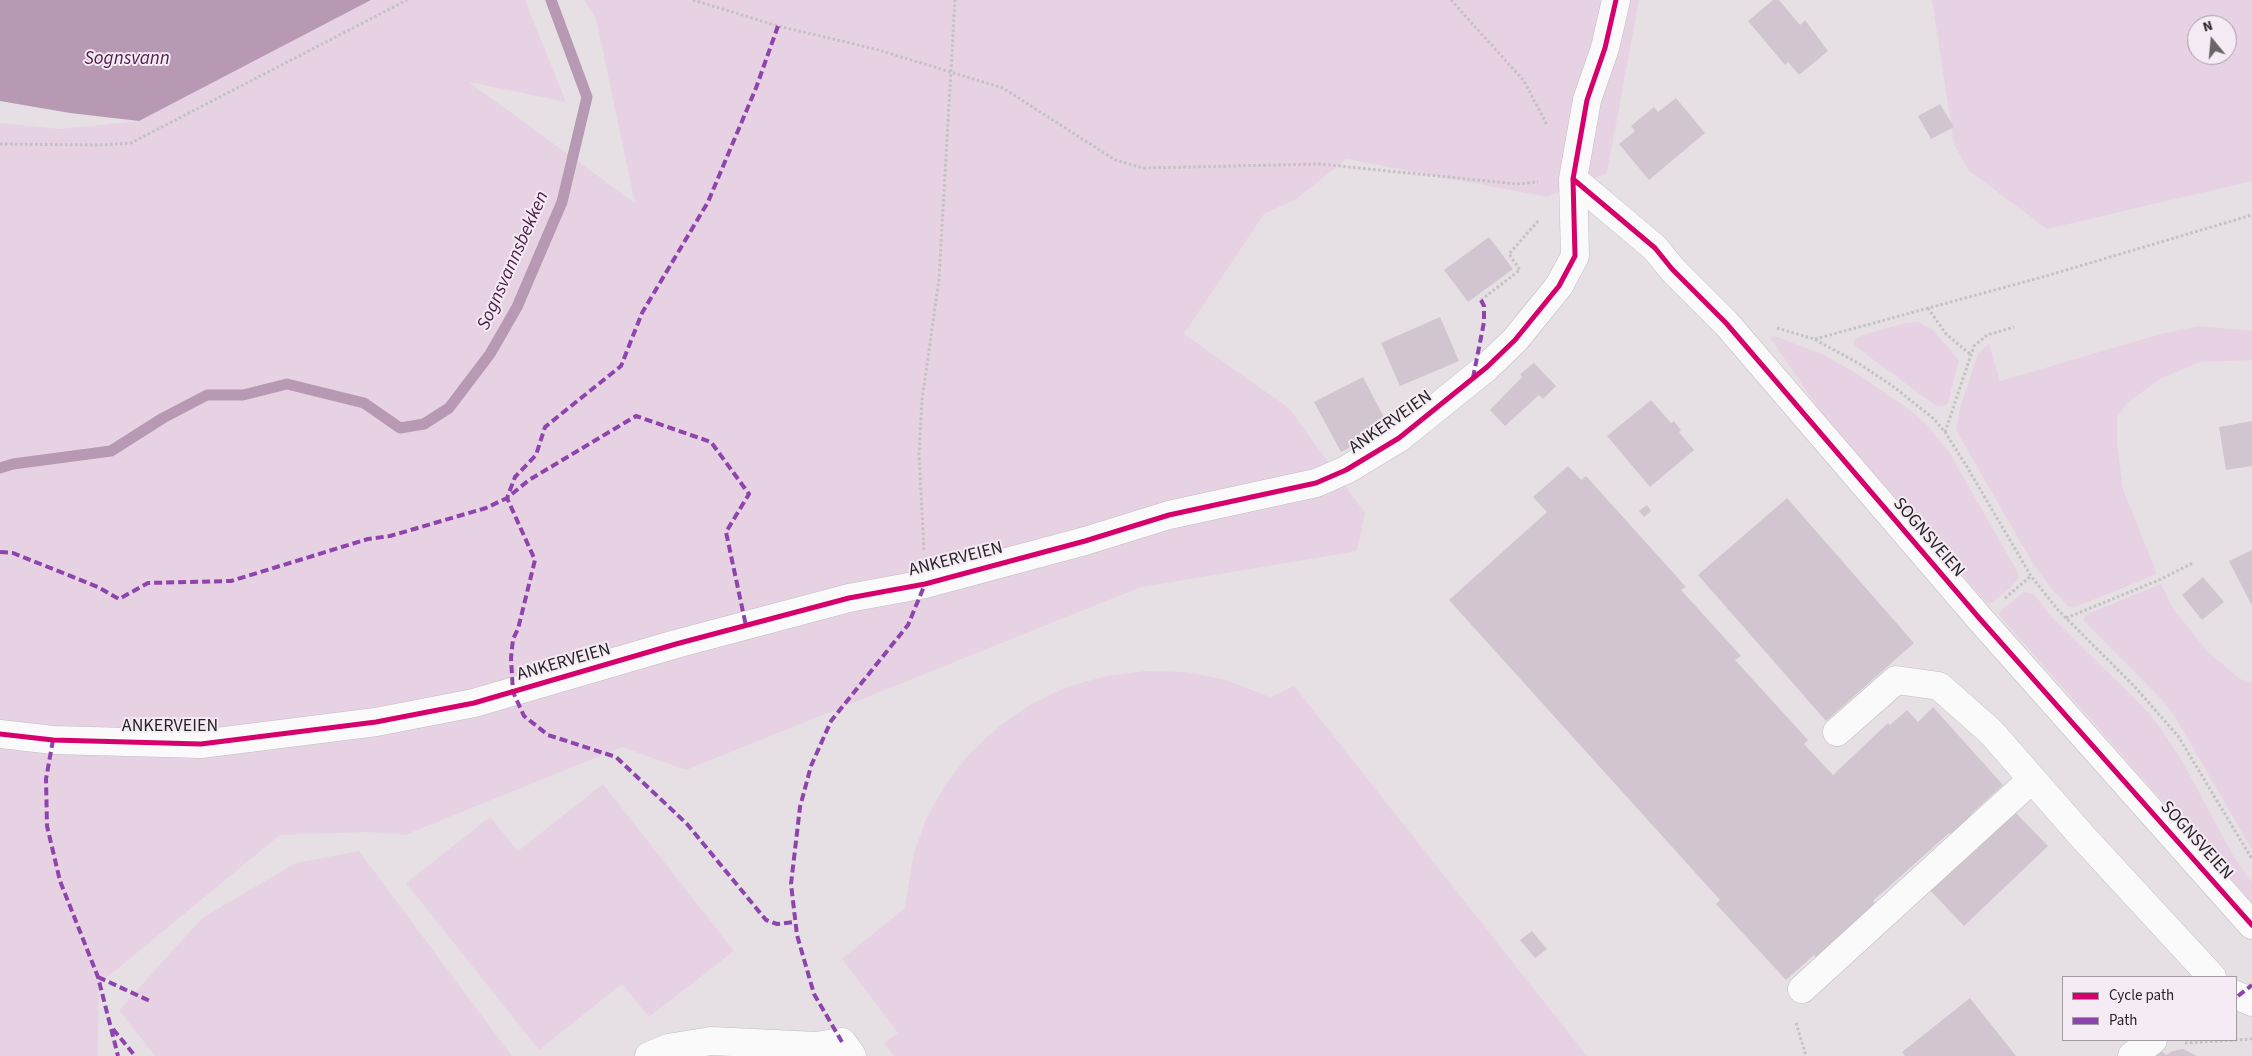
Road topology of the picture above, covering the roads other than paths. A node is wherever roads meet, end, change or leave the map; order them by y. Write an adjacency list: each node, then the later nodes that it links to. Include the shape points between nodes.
1 (1616, 0): 2 (lane, ANKERVEIEN, via 1587,100)
2 (1574, 179): 4 (lane, ANKERVEIEN, via 1576,256 1553,293 1515,340 1487,367 1399,438 1373,456 1316,483 1169,515 925,584 849,598 474,703 376,722 201,744 52,740); 6 (lane, SOGNSVEIEN, via 1655,248 1726,323 1967,605)
3 (1838, 732): 5 (lane, via 1896,680 1939,686 1991,732)
4 (0, 734)
5 (2031, 780): 7 (lane); 8 (lane)
6 (2252, 925)
7 (2211, 976)
8 (1802, 989)
9 (2237, 995): 10 (lane)
10 (2252, 1002)
11 (650, 1056): 12 (lane, via 668,1048 711,1041 816,1046 842,1042)
12 (852, 1056)

